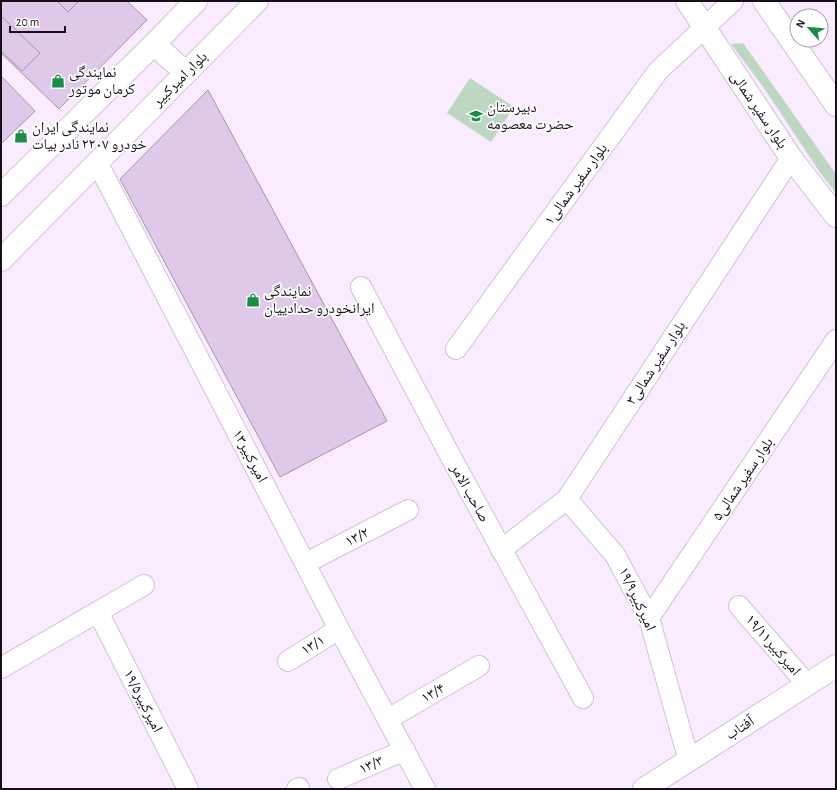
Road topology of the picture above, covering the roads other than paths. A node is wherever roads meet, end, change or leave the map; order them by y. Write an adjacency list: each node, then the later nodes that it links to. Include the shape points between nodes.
1 (196, 1): 7 (main road)
2 (257, 1): 8 (main road, بلوار امیرکبیر)
3 (687, 1): 6 (main road, بلوار سفیر شمالی)
4 (733, 1): 6 (street, بلوار سفیر شمالی۱)
5 (764, 1): 9 (main road)
6 (704, 28): 10 (main road, بلوار سفیر شمالی); 17 (street, بلوار سفیر شمالی۱, via 658,71)
7 (154, 44): 8 (main road); 12 (main road)
8 (186, 73): 11 (main road, بلوار امیرکبیر)
9 (834, 98)
10 (791, 158): 13 (main road, بلوار سفیر شمالی); 18 (street, بلوار سفیر شمالی۳)
11 (97, 162): 14 (main road, بلوار امیرکبیر); 21 (street, امیرکبیر۱۳)
12 (1, 195)
13 (836, 216)
14 (1, 260)
15 (361, 287): 20 (street, صاحب الامر)
16 (836, 340): 25 (street, بلوار سفیر شمالی۵)
17 (456, 349)
18 (567, 499): 20 (street, بلوار سفیر شمالی۳); 25 (street, امیرکبیر۱۹/۹, via 615,555)
19 (408, 510): 21 (street, ۱۳/۲)
20 (501, 550): 32 (street, صاحب الامر)
21 (306, 563): 26 (street, امیرکبیر۱۳)
22 (144, 585): 24 (street)
23 (739, 606): 31 (street, امیرکبیر۱۹/۱۱)
24 (98, 612): 30 (street); 37 (street, امیرکبیر۱۹/۵)
25 (649, 618): 35 (street, امیرکبیر۱۹/۹)
26 (339, 629): 27 (street, ۱۳/۱); 33 (street, امیرکبیر۱۳)
27 (288, 661)
28 (478, 666): 33 (street, ۱۳/۴)
29 (836, 666): 31 (main road, آفتاب)
30 (1, 668)
31 (807, 684): 35 (main road, آفتاب)
32 (583, 698)
33 (388, 719): 34 (street, امیرکبیر۱۳)
34 (404, 750): 36 (street, ۱۳/۳); 38 (street, امیرکبیر۱۳)
35 (689, 761): 39 (main road, آفتاب)
36 (338, 779)
37 (188, 789)
38 (425, 789)
39 (644, 789)

